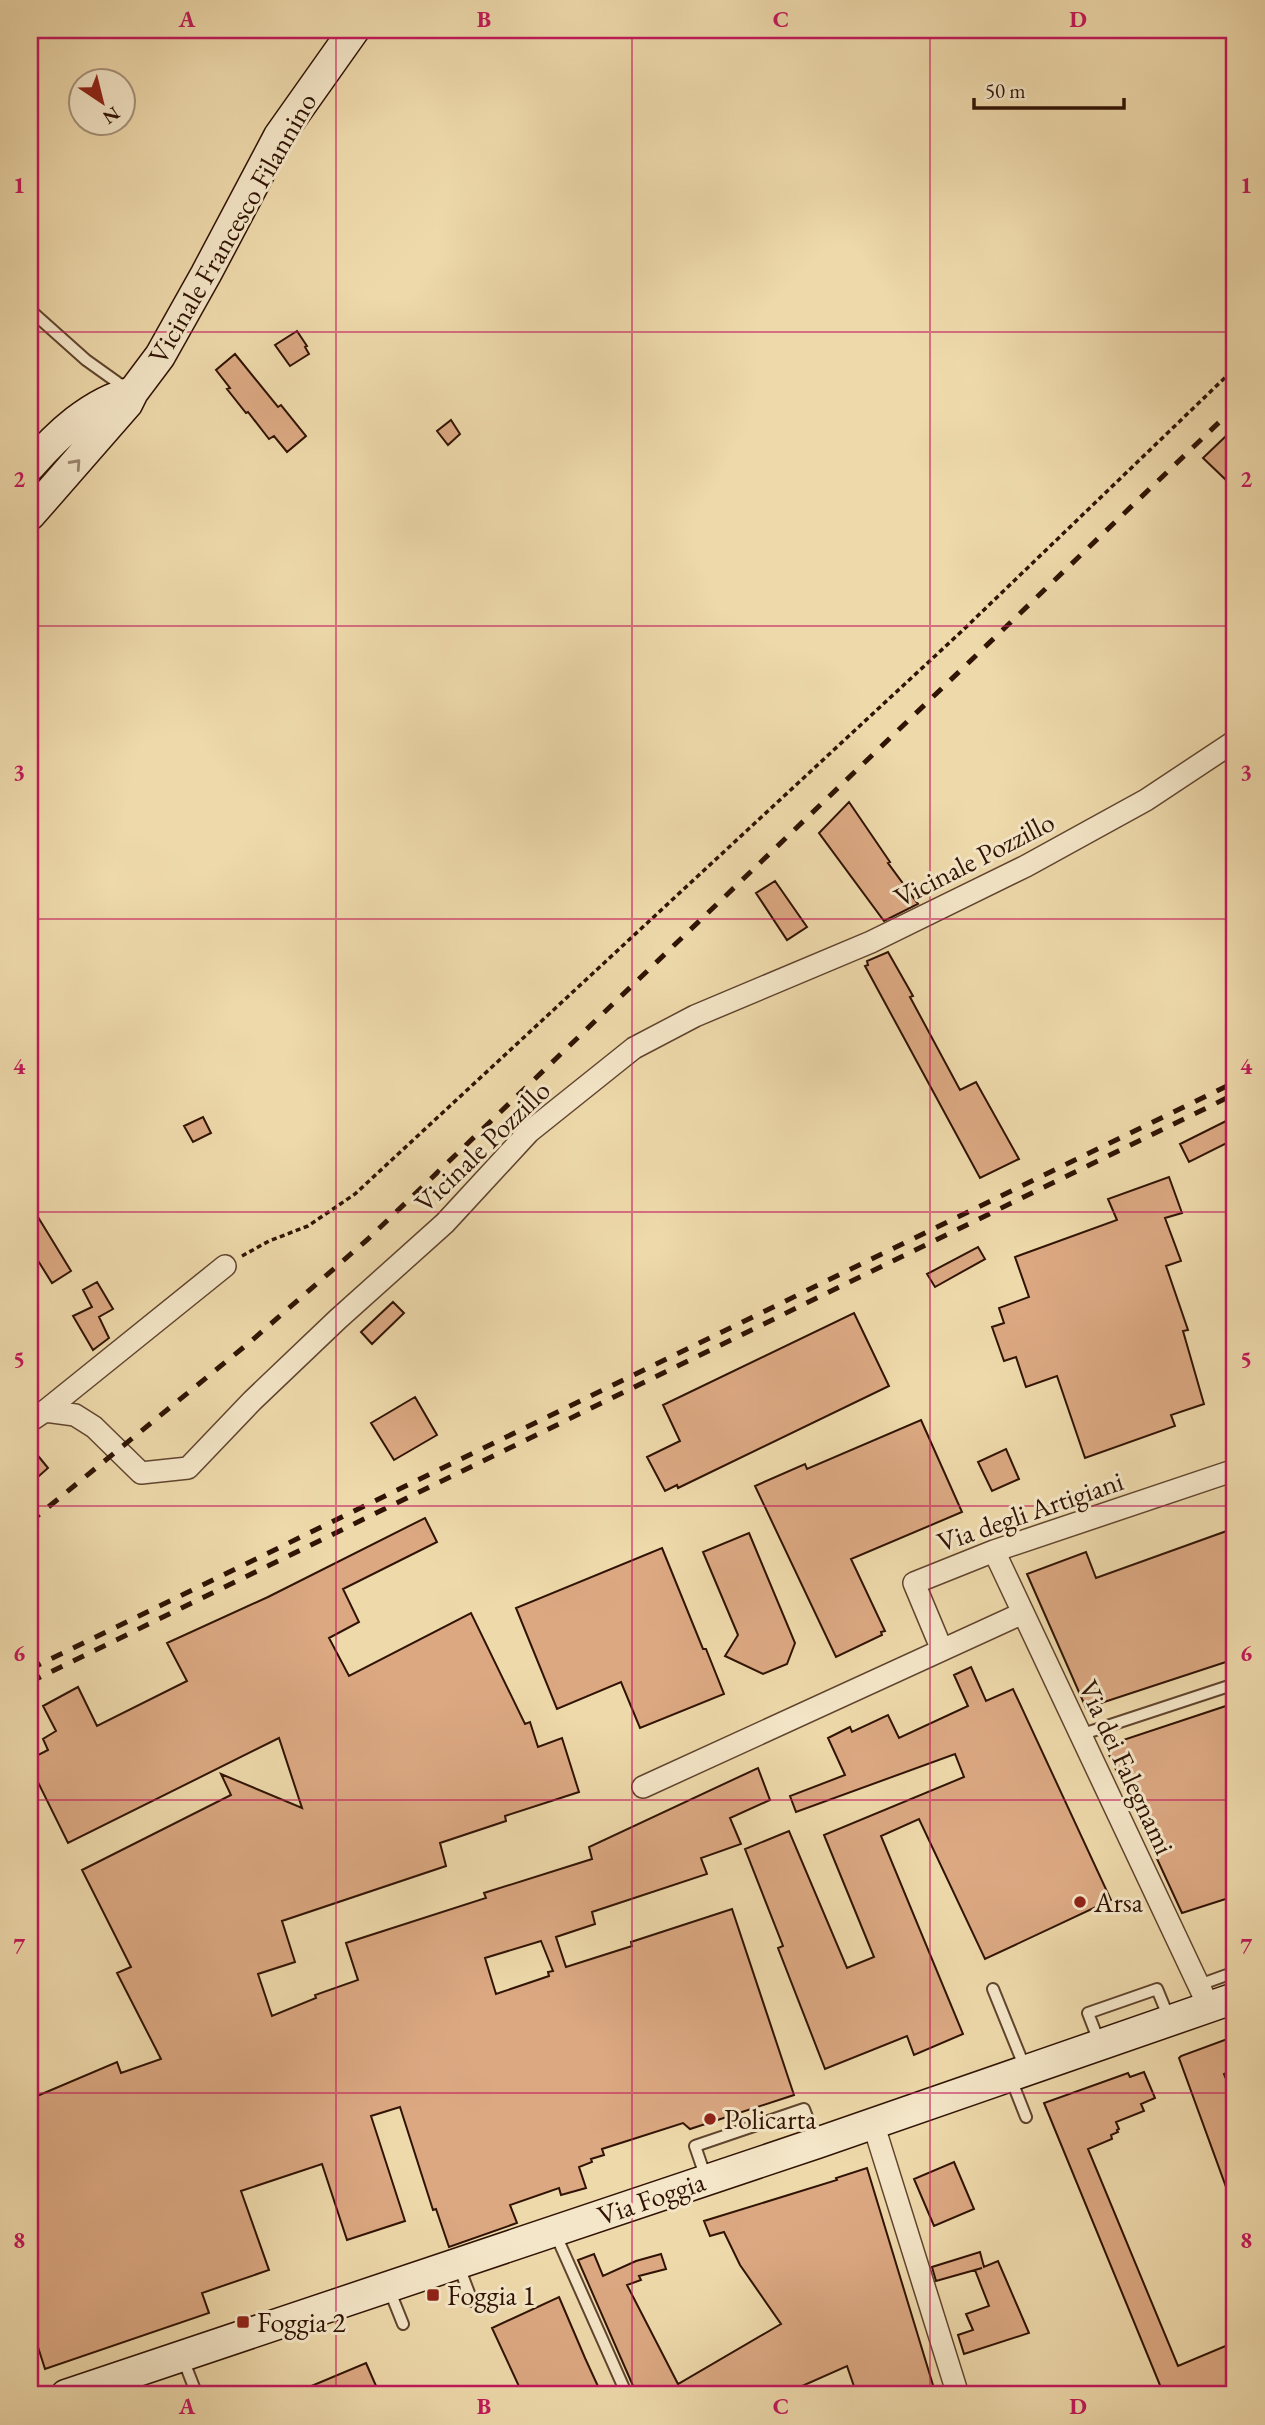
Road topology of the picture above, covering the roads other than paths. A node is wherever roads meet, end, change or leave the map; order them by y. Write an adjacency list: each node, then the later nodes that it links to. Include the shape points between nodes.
1 (355, 30): 3 (main road, Vicinale Francesco Filannino, via 279,136 180,321)
2 (30, 310): 3 (lane, via 86,360)
3 (133, 392): 4 (main road, via 100,405 54,439); 5 (main road, Vicinale Francesco Filannino, one-way to 3, via 117,418)
4 (30, 466)
5 (30, 515)
6 (1235, 741): 8 (street, Vicinale Pozzillo, via 1146,800 1026,866 871,942 695,1016 634,1048 530,1132 445,1223 338,1319 188,1468 141,1473 94,1427 75,1415)
7 (225, 1266): 8 (street)
8 (37, 1416)
9 (1235, 1470): 10 (street, Via degli Artigiani)
10 (994, 1552): 11 (street, Via dei Falegnami); 12 (street, Via degli Artigiani, via 914,1583)
11 (1023, 1613): 12 (street); 14 (street, Via dei Falegnami)
12 (942, 1650): 15 (street)
13 (1235, 1684): 14 (lane)
14 (1080, 1735): 18 (street, Via dei Falegnami)
15 (643, 1787)
16 (1235, 1972): 18 (lane)
17 (993, 1989): 19 (lane)
18 (1214, 1997): 19 (main road, Via Foggia, via 1170,2021)
19 (1018, 2073): 20 (lane); 21 (main road, Via Foggia)
20 (1026, 2118)
21 (873, 2123): 22 (main road, Via Foggia); 33 (street)
22 (554, 2231): 23 (main road, Via Foggia); 32 (lane)
23 (458, 2263): 24 (main road, Via Foggia); 25 (lane)
24 (388, 2287): 26 (lane); 27 (main road, Via Foggia)
25 (472, 2301)
26 (403, 2324)
27 (181, 2356): 28 (main road, Via Foggia); 29 (lane)
28 (66, 2395)
29 (197, 2395)
30 (205, 2395): 31 (lane)
31 (233, 2395)
32 (627, 2395)
33 (958, 2395)

